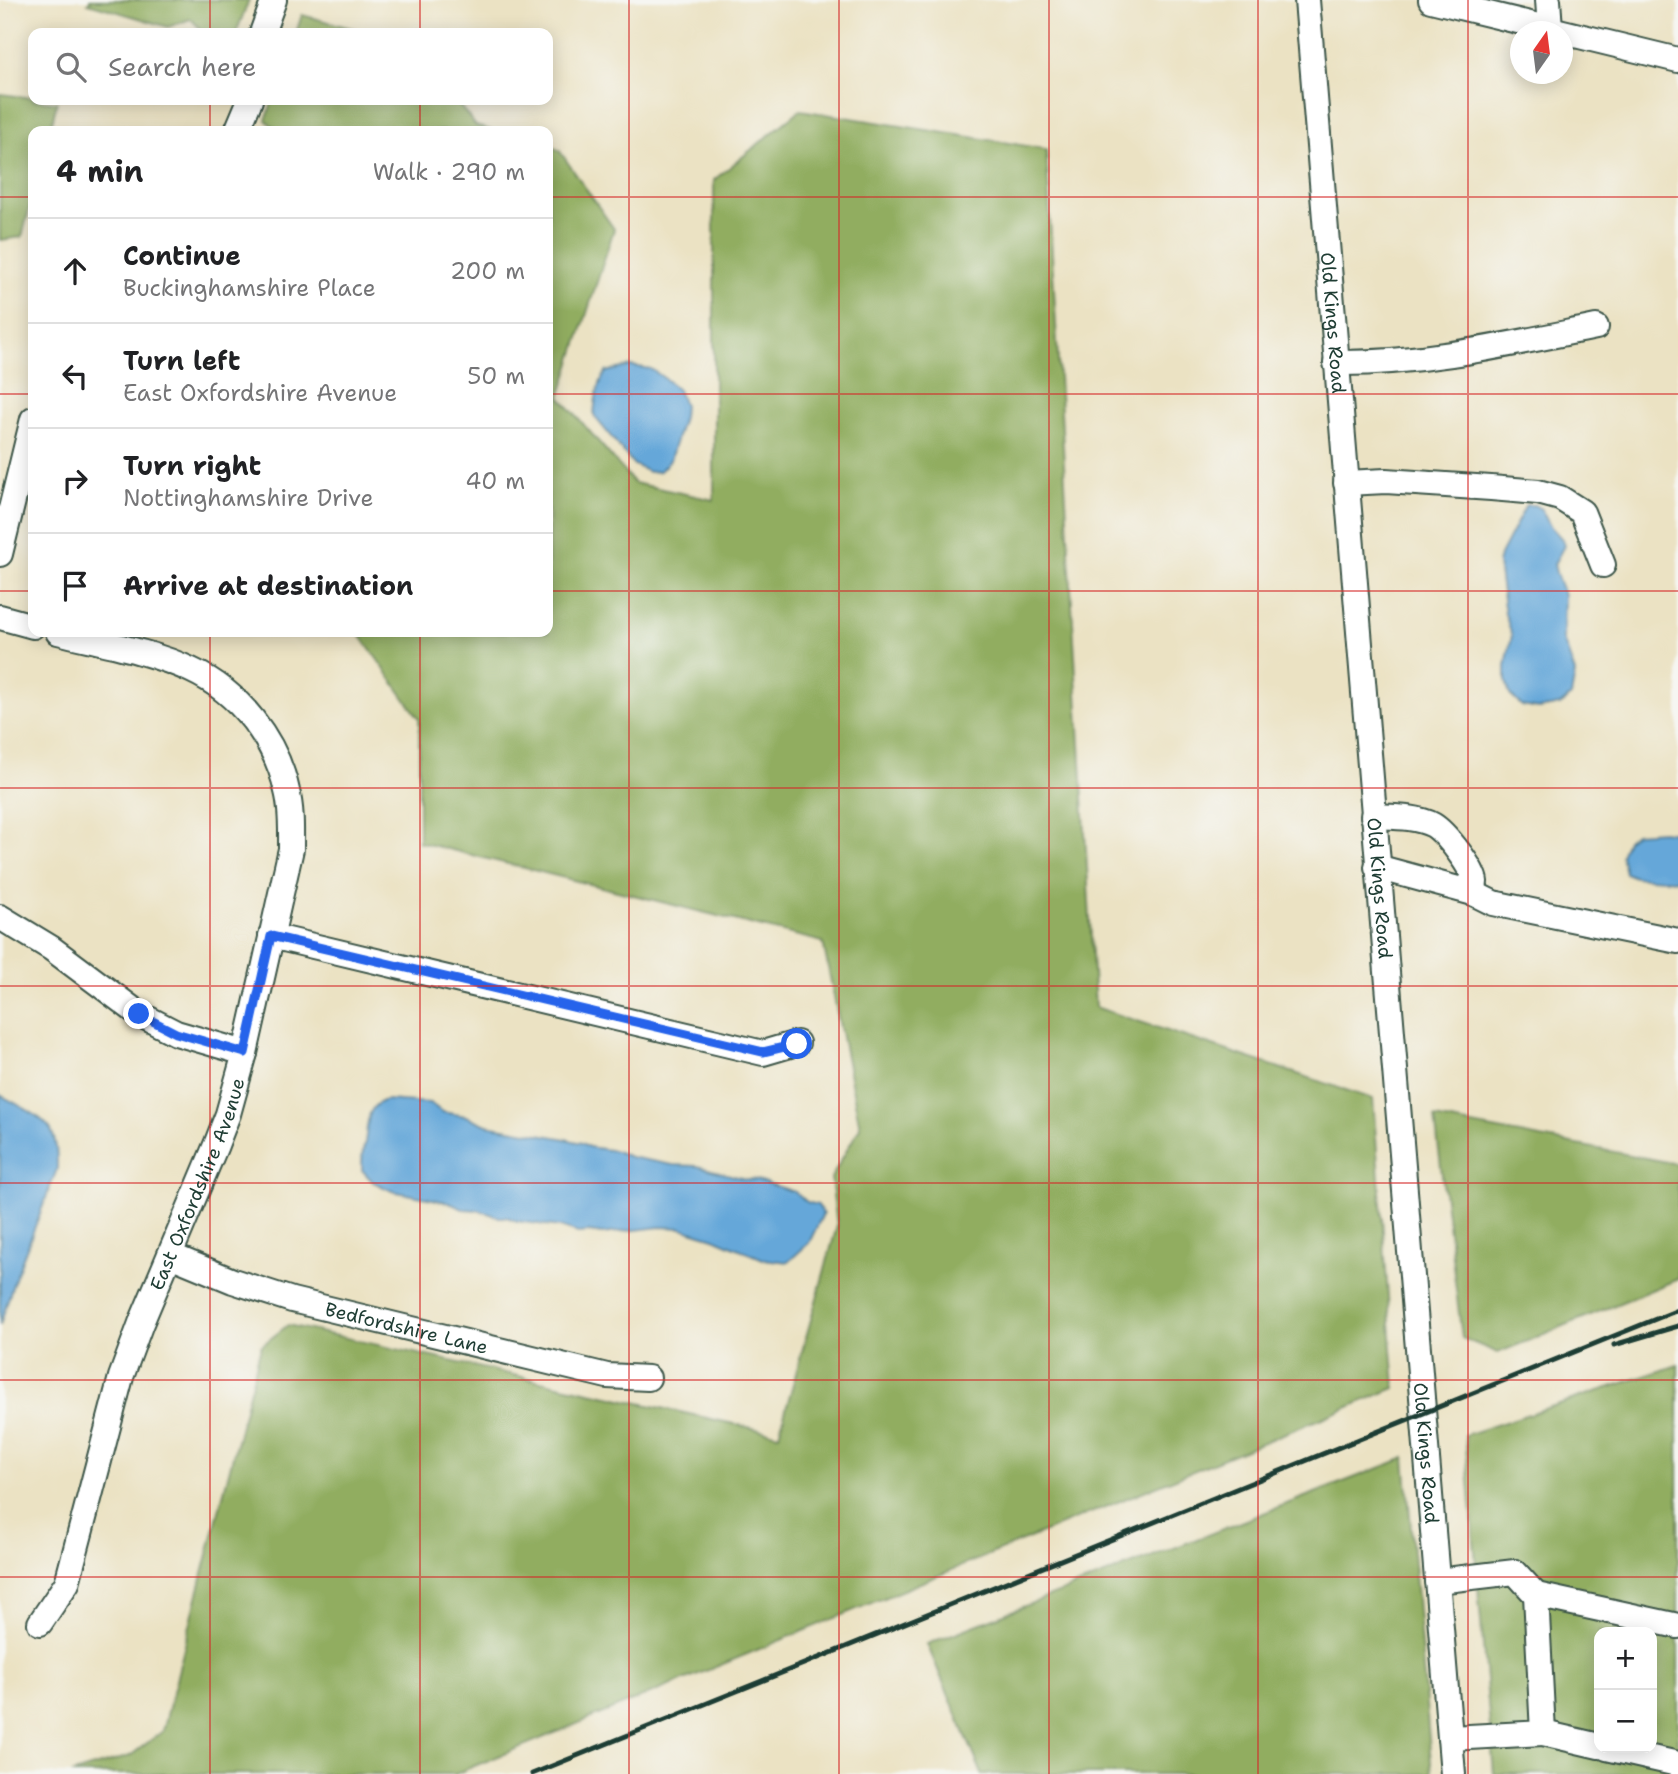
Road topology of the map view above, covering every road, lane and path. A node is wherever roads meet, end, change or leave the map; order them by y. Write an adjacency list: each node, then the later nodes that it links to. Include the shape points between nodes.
1 (274, 0): 7 (street)
2 (1307, 0): 13 (street, Old Kings Road)
3 (1431, 0): 5 (street)
4 (1548, 0): 6 (street)
5 (1520, 21)
6 (1549, 21)
7 (264, 28)
8 (1573, 34): 9 (street)
9 (1678, 60)
10 (248, 105): 11 (street)
11 (239, 126)
12 (1595, 327): 13 (street, via 1464,353 1373,364)
13 (1336, 363): 15 (street, Old Kings Road)
14 (28, 439): 16 (street)
15 (1346, 483): 17 (street, via 1491,488 1560,498 1582,512); 21 (street, Old Kings Road)
16 (0, 554)
17 (1603, 565)
18 (0, 617): 19 (street)
19 (28, 624)
20 (77, 637): 25 (street, East Oxfordshire Avenue, via 192,670 237,702 264,733 280,764 291,820 291,849)
21 (1373, 816): 22 (street, Old Kings Road); 23 (street, via 1420,820 1434,826 1465,861 1475,881)
22 (1377, 867): 23 (street); 31 (street, Old Kings Road)
23 (1473, 893): 26 (street, via 1493,903)
24 (0, 917): 28 (street, via 51,948 139,1014 176,1033)
25 (271, 936): 27 (street, via 763,1052); 28 (street, East Oxfordshire Avenue)
26 (1678, 941)
27 (797, 1044)
28 (245, 1053): 29 (street, East Oxfordshire Avenue, via 224,1124)
29 (170, 1255): 30 (street, Bedfordshire Lane, via 292,1300 607,1376); 33 (street, East Oxfordshire Avenue, via 121,1377 67,1583)
30 (648, 1378)
31 (1437, 1581): 32 (street, via 1515,1572); 36 (street, Old Kings Road)
32 (1536, 1595): 34 (street); 35 (street)
33 (40, 1623)
34 (1678, 1626)
35 (1543, 1733): 36 (street); 37 (street)
36 (1450, 1738): 40 (street, Old Kings Road)
37 (1594, 1745)
38 (1628, 1753): 39 (street)
39 (1678, 1765)
40 (1453, 1774)

